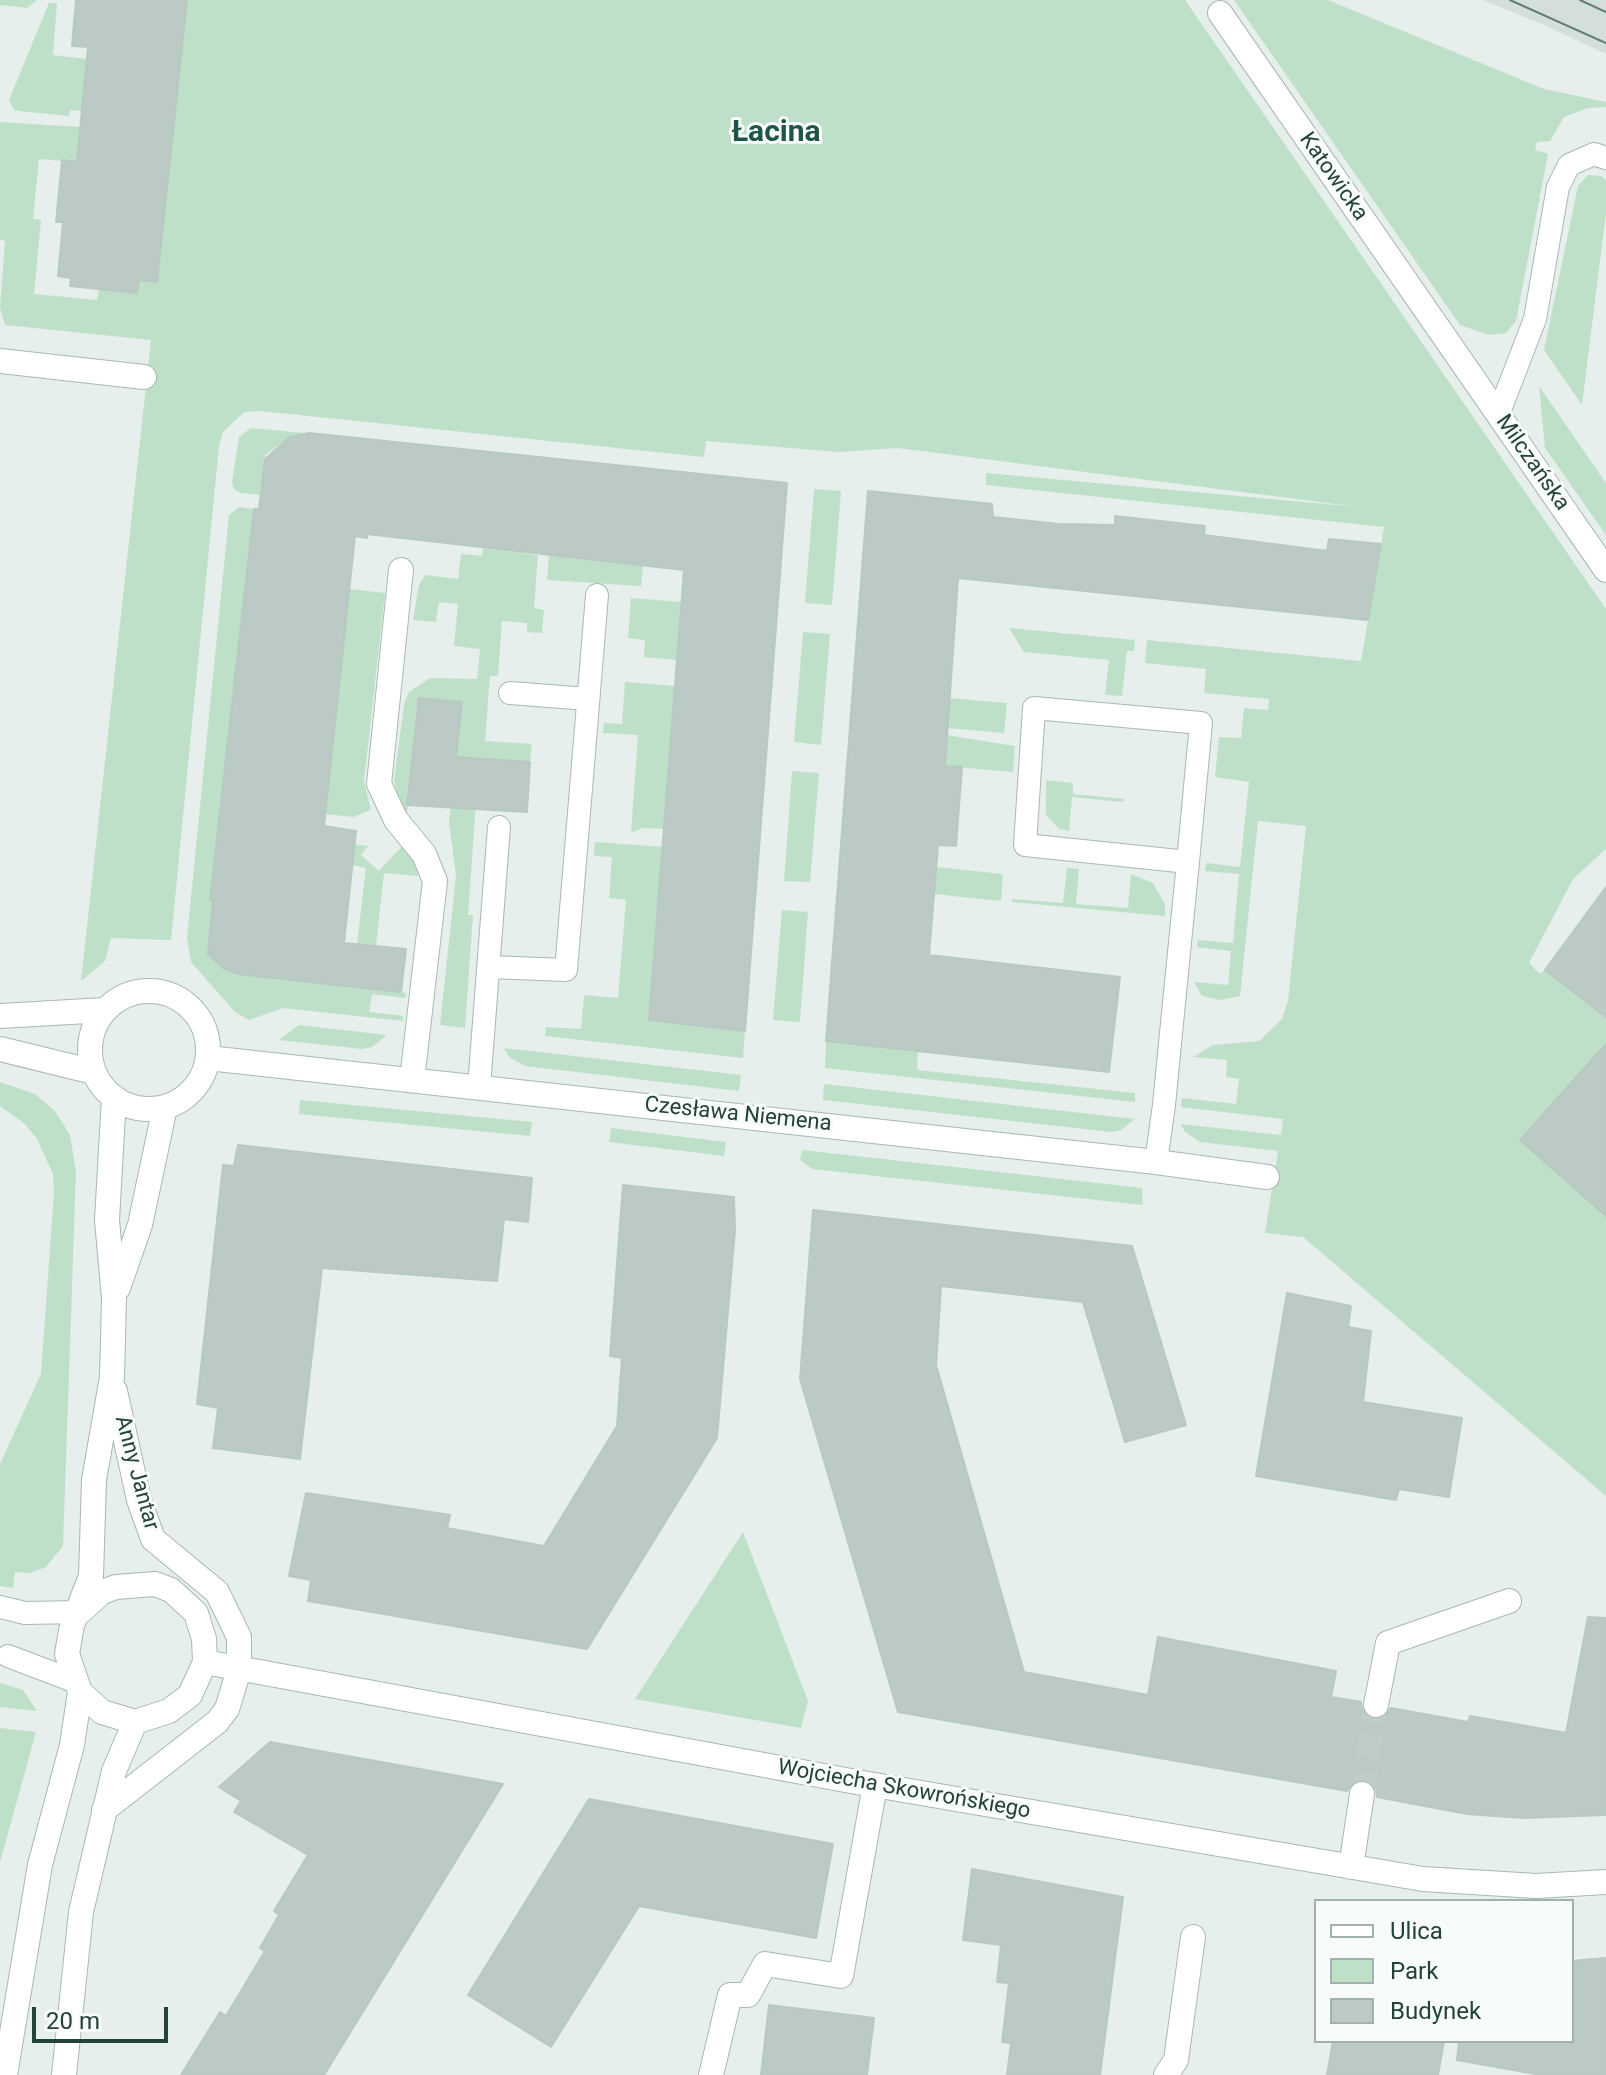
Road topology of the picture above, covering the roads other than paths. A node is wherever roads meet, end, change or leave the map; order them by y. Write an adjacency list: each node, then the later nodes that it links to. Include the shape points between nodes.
1 (1220, 13): 3 (street, Katowicka)
2 (1606, 158): 6 (lane, via 1594,154 1569,165 1558,187 1535,319)
3 (1451, 349): 6 (street, Milczańska)
4 (0, 361): 5 (street)
5 (144, 377)
6 (1498, 415): 8 (street, Milczańska)
7 (401, 570): 20 (street, via 379,784 435,881)
8 (1606, 570)
9 (597, 595): 11 (lane)
10 (510, 693): 11 (lane)
11 (588, 699): 14 (lane, via 566,970)
12 (499, 827): 14 (lane)
13 (1188, 862): 13 (lane, via 1025,845 1034,708 1201,723); 24 (lane)
14 (489, 967): 21 (lane)
15 (105, 1010): 16 (street); 18 (street, via 134,992 169,993 196,1014 205,1029); 19 (street, via 90,1041)
16 (0, 1016)
17 (0, 1049): 19 (street)
18 (208, 1058): 20 (street, Czesława Niemena); 23 (street, via 191,1092)
19 (94, 1072): 22 (street)
20 (412, 1080): 21 (street, Czesława Niemena)
21 (479, 1087): 24 (street, Czesława Niemena)
22 (114, 1097): 23 (street, via 143,1108); 26 (street, Anny Jantar, via 107,1220)
23 (165, 1107): 26 (street, Anny Jantar, via 140,1225)
24 (1156, 1162): 25 (street, Czesława Niemena)
25 (1267, 1177)
26 (114, 1298): 27 (street, Anny Jantar)
27 (112, 1377): 30 (street, Anny Jantar, via 94,1480 91,1576); 33 (street, Anny Jantar, via 139,1500 153,1539 217,1592 239,1637)
28 (1509, 1601): 35 (street, via 1388,1643)
29 (0, 1607): 30 (lane, via 25,1613)
30 (80, 1612): 32 (street, via 116,1587 155,1584 171,1590 196,1613); 34 (street, Anny Jantar, via 67,1654)
31 (8, 1656): 34 (lane)
32 (205, 1662): 33 (street, Wojciecha Skowrońskiego); 36 (street, via 190,1695 169,1711)
33 (239, 1670): 37 (street, Wojciecha Skowrońskiego); 39 (street, Anny Jantar, via 227,1709 217,1722)
34 (77, 1687): 36 (street, via 102,1712); 43 (street, Anny Jantar, via 72,1745 40,1865)
35 (1376, 1705)
36 (135, 1722): 39 (street)
37 (875, 1785): 40 (street, Wojciecha Skowrońskiego); 45 (street, via 841,1976 765,1964 748,1995 730,1995)
38 (1362, 1794): 40 (street)
39 (104, 1810): 44 (street, via 81,1912)
40 (1351, 1867): 41 (street, Wojciecha Skowrońskiego, via 1423,1879 1522,1885)
41 (1606, 1882)
42 (1193, 1937): 46 (street, via 1176,2060)
43 (5, 2075)
44 (64, 2075)
45 (711, 2075)
46 (1166, 2075)

